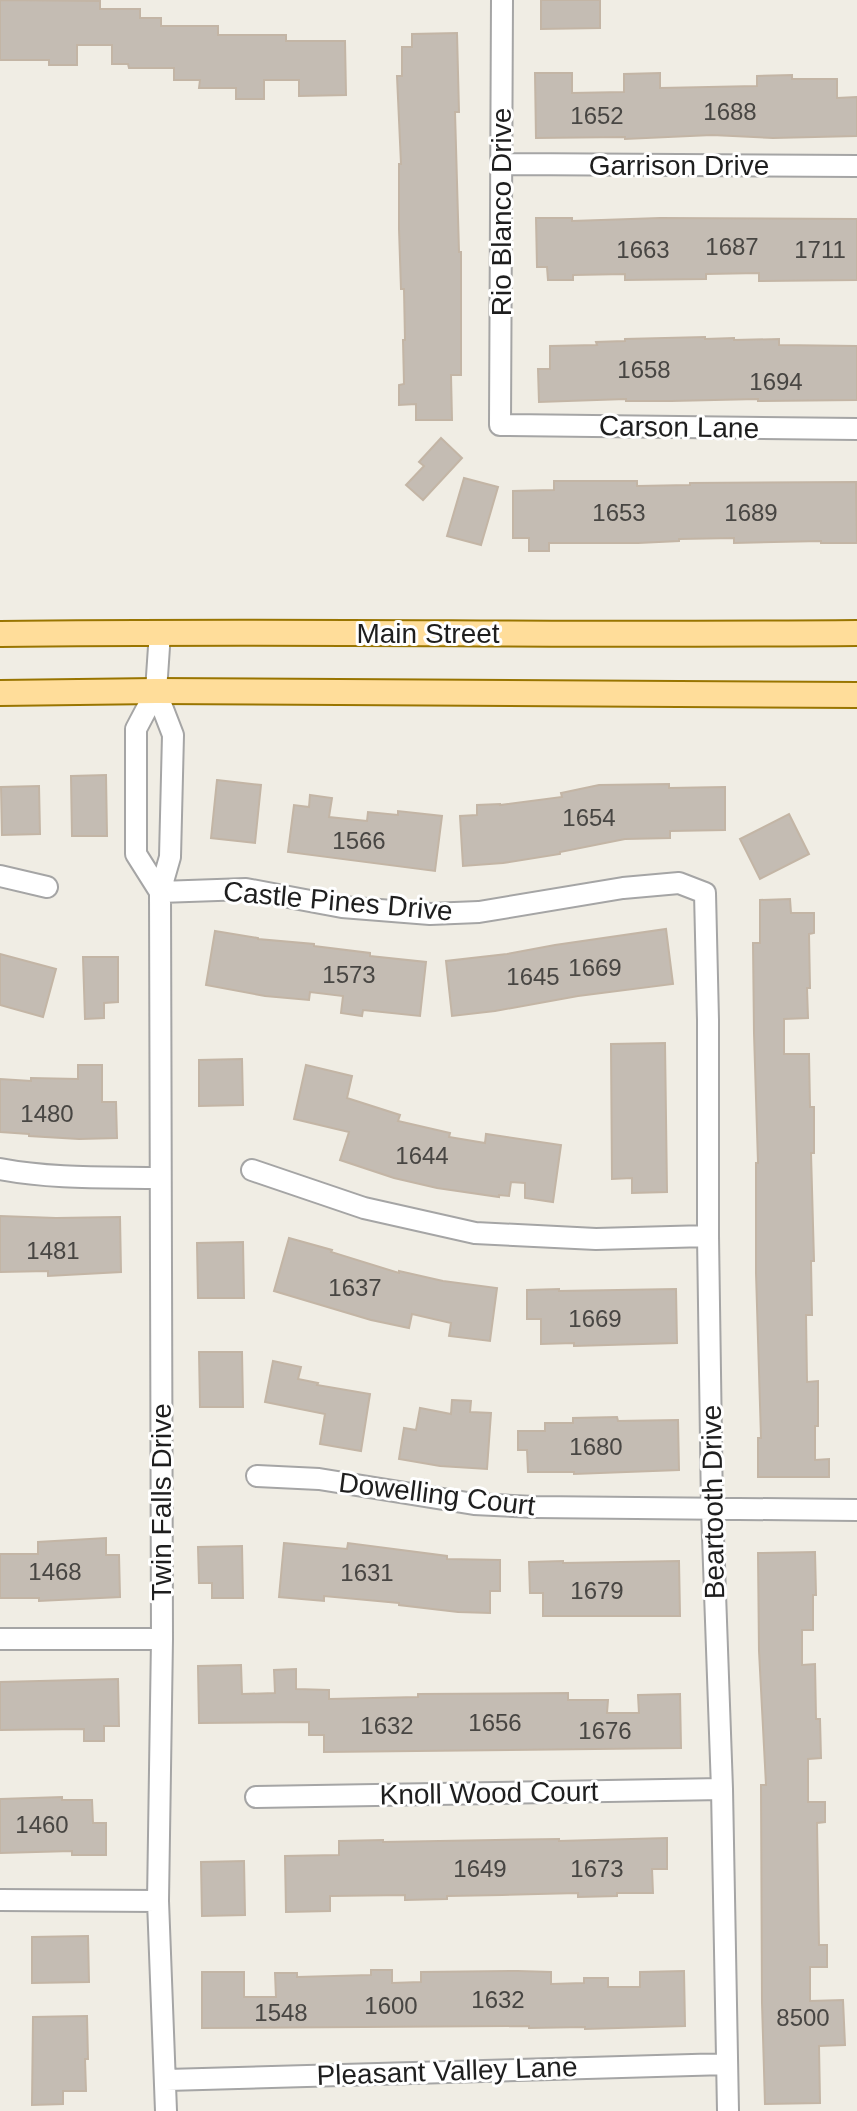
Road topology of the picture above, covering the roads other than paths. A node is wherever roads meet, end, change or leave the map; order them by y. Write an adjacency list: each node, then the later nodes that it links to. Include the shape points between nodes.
1 (502, 0): 2 (street, Rio Blanco Drive)
2 (502, 164): 3 (street, Garrison Drive); 4 (street, Rio Blanco Drive)
3 (857, 166)
4 (500, 425): 5 (street, Carson Lane)
5 (857, 429)
6 (160, 632): 7 (main road, Main Street); 8 (main road, Main Street); 9 (street)
7 (857, 633)
8 (0, 634)
9 (156, 691): 10 (main road); 11 (main road); 14 (street, Twin Falls Drive, via 173,735 170,857); 14 (street, via 136,729 136,854)
10 (0, 693)
11 (857, 695)
12 (0, 876): 13 (street)
13 (47, 887)
14 (160, 892): 15 (street, Castle Pines Drive, via 246,889 342,907 430,914 479,912 679,883); 18 (street, Twin Falls Drive)
15 (705, 893): 19 (street, Beartooth Drive)
16 (0, 1169): 18 (street)
17 (252, 1170): 19 (street, via 364,1208 475,1233 596,1239)
18 (160, 1178): 24 (street, Twin Falls Drive)
19 (708, 1236): 21 (street, Beartooth Drive)
20 (257, 1476): 21 (street, Dowelling Court, via 319,1479 474,1504)
21 (712, 1509): 22 (street, Dowelling Court); 25 (street, Beartooth Drive)
22 (857, 1510)
23 (0, 1639): 24 (street)
24 (162, 1639): 28 (street, Twin Falls Drive)
25 (722, 1789): 26 (street, Knoll Wood Court); 29 (street, Beartooth Drive)
26 (256, 1797)
27 (0, 1900): 28 (street)
28 (158, 1901): 30 (street, Twin Falls Drive)
29 (727, 2064): 30 (street, Pleasant Valley Lane); 32 (street, Beartooth Drive)
30 (167, 2080): 31 (street, Twin Falls Drive)
31 (166, 2111)
32 (728, 2111)

